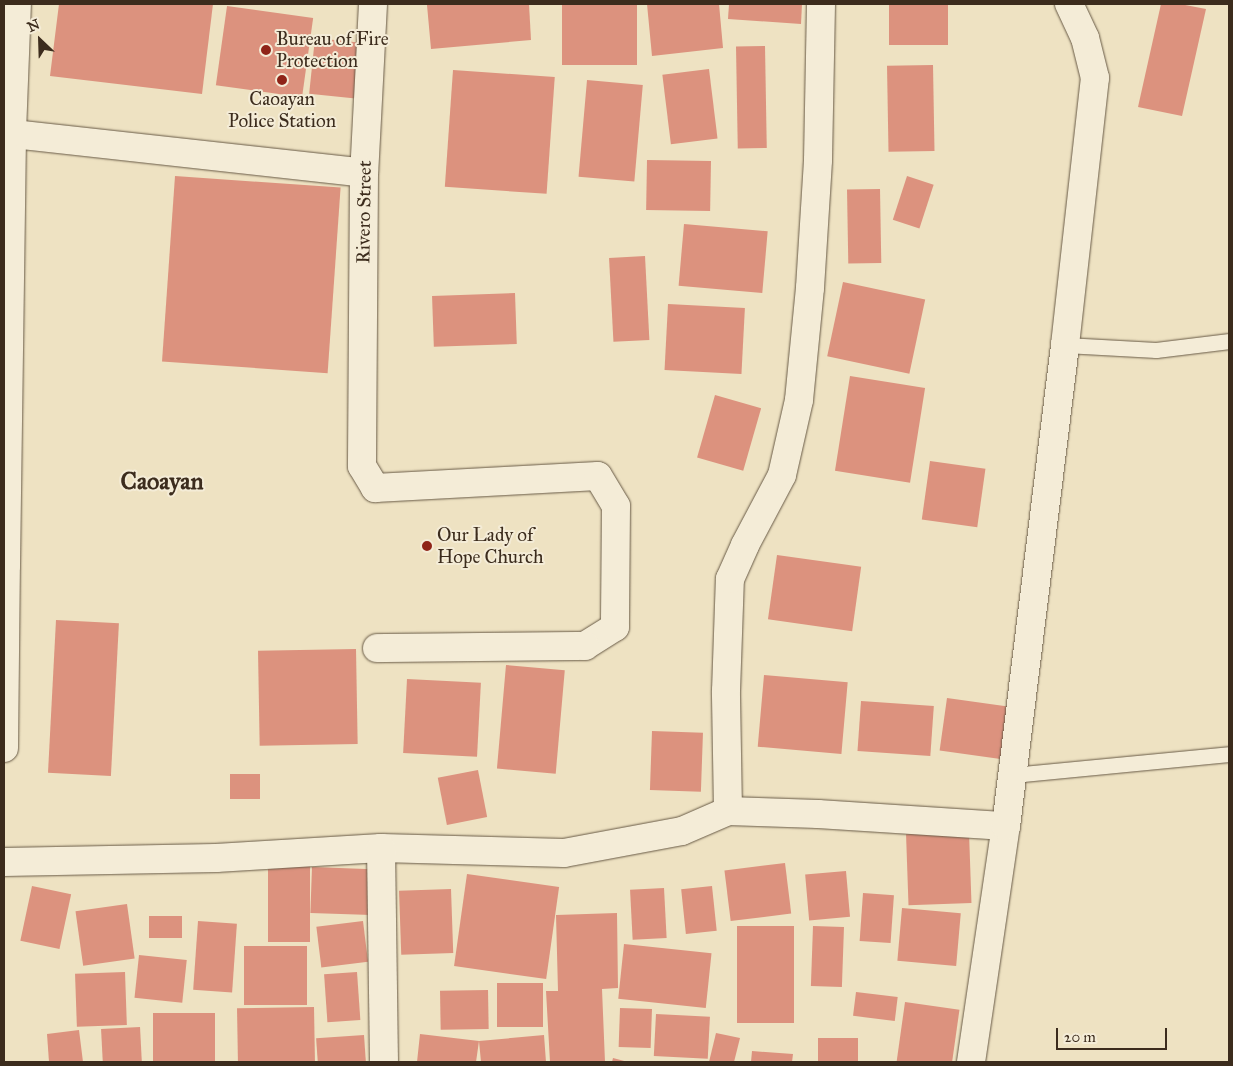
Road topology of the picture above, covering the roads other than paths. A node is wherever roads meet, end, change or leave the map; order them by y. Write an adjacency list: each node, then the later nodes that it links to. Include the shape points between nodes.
1 (17, 4): 5 (street)
2 (373, 4): 6 (street, Rivero Street)
3 (821, 4): 14 (street, via 818,160 799,400 782,475 744,545 730,579 726,692)
4 (1069, 4): 8 (street, via 1085,38 1094,78)
5 (8, 133): 6 (street); 9 (street)
6 (364, 173): 10 (street, Rivero Street, via 360,420 362,466 375,488 598,476 616,506 615,627 585,646)
7 (1229, 341): 8 (lane, via 1156,350)
8 (1065, 345): 13 (street)
9 (5, 565): 11 (street)
10 (377, 648)
11 (4, 748)
12 (1229, 754): 13 (lane)
13 (1012, 775): 15 (street)
14 (728, 811): 15 (street); 16 (street, via 682,832 564,853)
15 (1006, 826): 19 (street)
16 (381, 848): 17 (street, via 216,858); 18 (street)
17 (4, 862)
18 (384, 1062)
19 (971, 1062)

